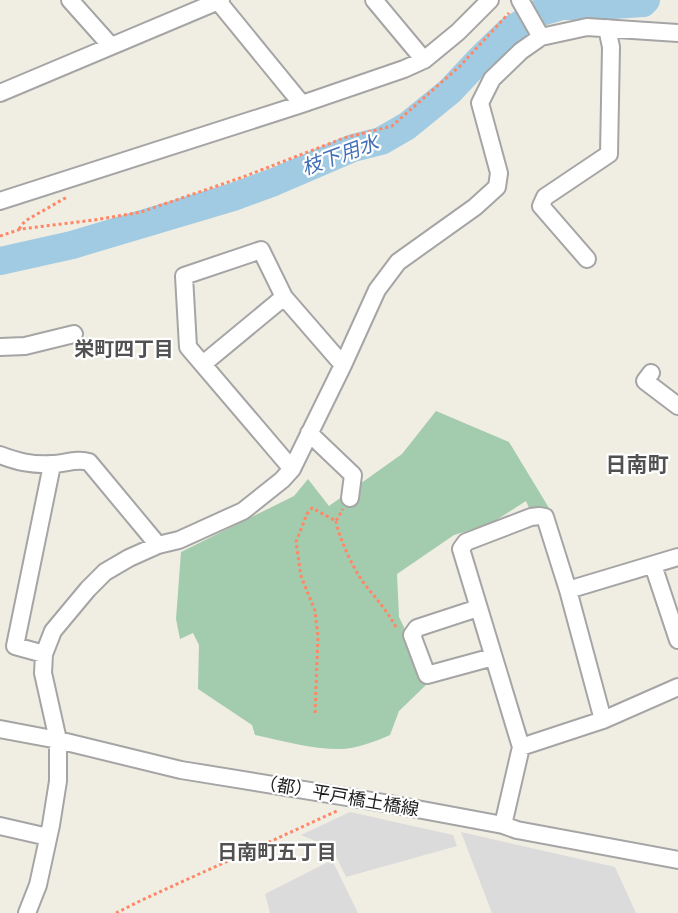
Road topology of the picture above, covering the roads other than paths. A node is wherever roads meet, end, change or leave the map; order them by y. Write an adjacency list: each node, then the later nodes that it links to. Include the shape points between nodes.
1 (70, 0): 9 (street)
2 (374, 0): 10 (street)
3 (490, 0): 10 (street)
4 (219, 1): 9 (street); 12 (street)
5 (522, 2): 7 (street)
6 (607, 28): 7 (street); 8 (street); 14 (street, via 611,46 609,154 545,197 541,206)
7 (538, 33): 19 (street, via 492,79 480,103 499,173 497,187 398,262 377,290)
8 (678, 33)
9 (111, 46): 11 (street)
10 (424, 60): 12 (street)
11 (0, 93)
12 (302, 104): 13 (street)
13 (0, 201)
14 (587, 259)
15 (284, 297): 18 (street); 18 (street, via 261,249 184,276 188,347); 19 (street)
16 (74, 334): 17 (street, via 25,346)
17 (0, 347)
18 (203, 364): 25 (street)
19 (343, 365): 22 (street)
20 (651, 373): 21 (street, via 645,381)
21 (678, 406)
22 (309, 434): 25 (street); 26 (street, via 353,475)
23 (0, 455): 24 (street, via 21,463)
24 (52, 465): 27 (street, via 89,462); 33 (street, via 15,645)
25 (292, 469): 27 (street, via 243,511 179,540)
26 (350, 498)
27 (158, 545): 33 (street, via 105,572 53,631)
28 (678, 557): 29 (street)
29 (653, 565): 30 (street); 32 (street)
30 (568, 590): 31 (street, via 544,517 531,517 466,542 461,549); 36 (street)
31 (478, 609): 34 (street); 34 (street, via 417,628 412,635 427,675)
32 (678, 640)
33 (44, 654): 38 (street, via 43,673)
34 (493, 657): 39 (street)
35 (678, 687): 36 (street)
36 (603, 720): 39 (street)
37 (0, 729): 38 (street, （都）平戸橋土橋線)
38 (58, 740): 40 (street, （都）平戸橋土橋線, via 181,770); 42 (street, via 58,780)
39 (521, 747): 40 (street)
40 (503, 825): 43 (street, （都）平戸橋土橋線)
41 (0, 826): 42 (street)
42 (48, 837): 44 (street, via 38,885)
43 (678, 860)
44 (27, 913)

